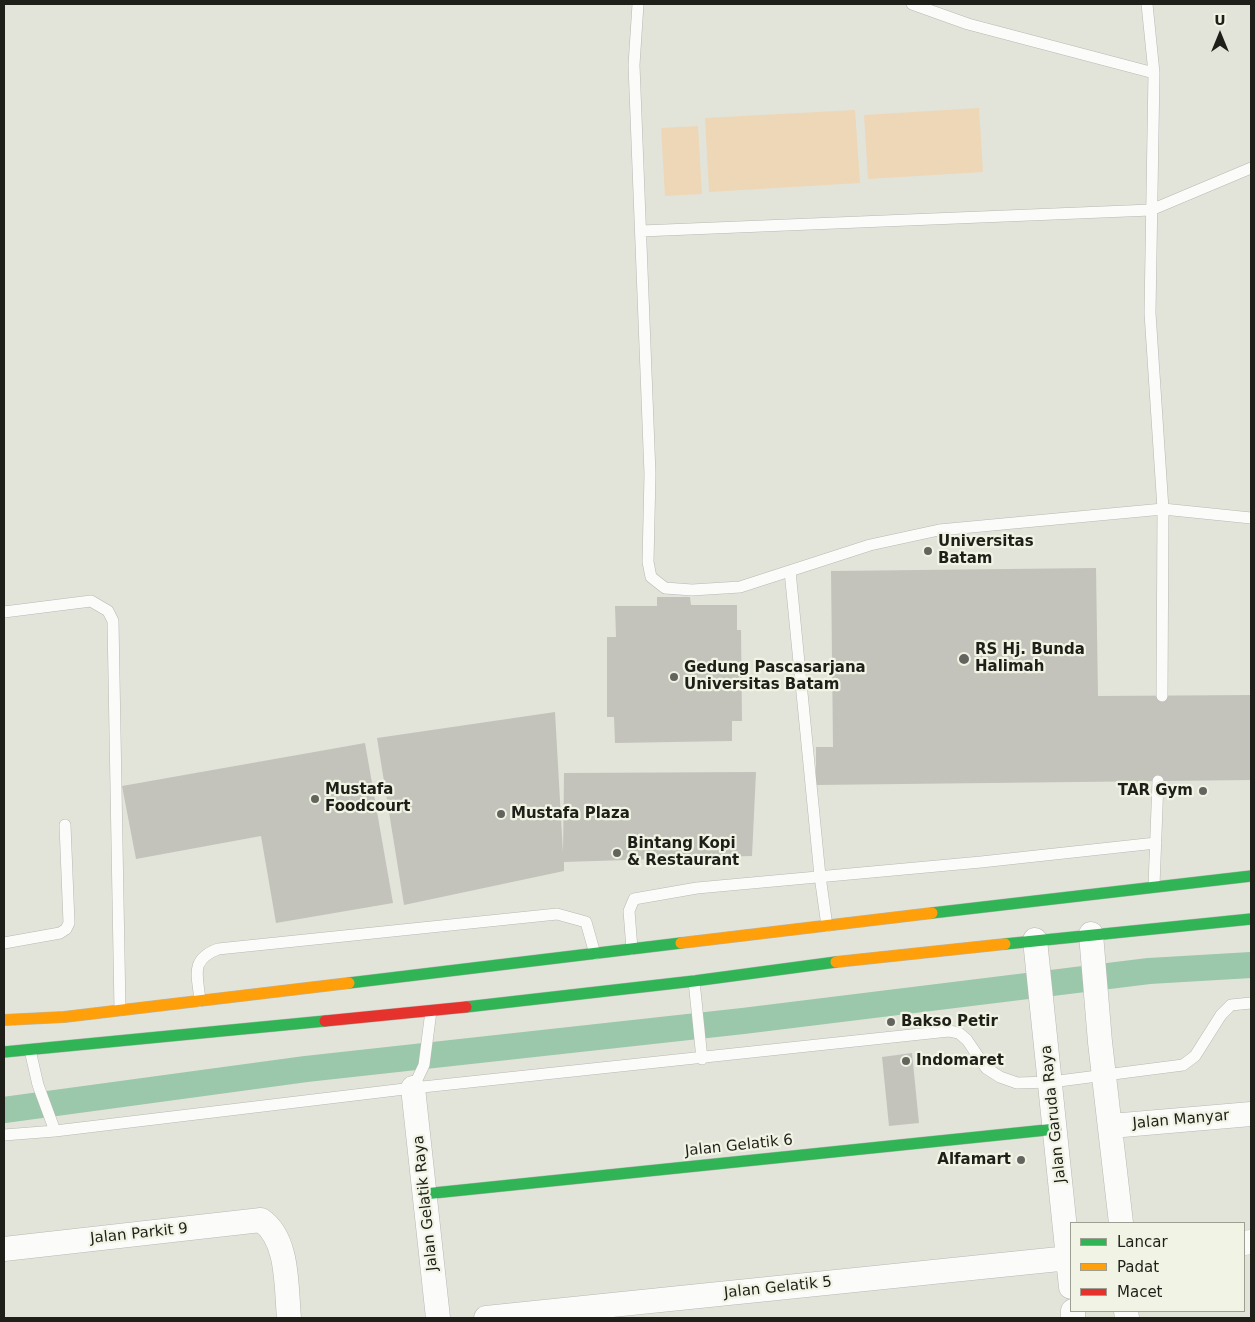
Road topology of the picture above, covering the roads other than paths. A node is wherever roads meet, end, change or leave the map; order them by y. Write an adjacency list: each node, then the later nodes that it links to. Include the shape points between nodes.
1 (638, 4): 7 (lane, via 634,65)
2 (912, 4): 4 (lane, via 968,24)
3 (1147, 4): 4 (lane)
4 (1154, 73): 6 (lane)
5 (1251, 168): 6 (lane)
6 (1151, 210): 7 (lane); 8 (lane, via 1150,313)
7 (641, 231): 10 (lane, via 650,474 648,562 651,577 665,588 692,590 740,587)
8 (1163, 509): 9 (lane); 10 (lane, via 939,530 870,545); 12 (lane)
9 (1251, 518)
10 (790, 571): 16 (lane)
11 (4, 612): 29 (lane, via 91,601 108,611 113,621)
12 (1162, 696)
13 (1158, 781): 15 (lane)
14 (66, 825): 23 (lane, via 68,926 60,933)
15 (1156, 843): 16 (lane); 18 (lane)
16 (820, 876): 20 (lane); 24 (lane, via 697,888 634,899 629,911)
17 (1251, 876): 18 (main road)
18 (1154, 886): 20 (main road)
19 (1251, 919): 21 (main road)
20 (827, 926): 24 (main road)
21 (1092, 934): 22 (main road); 36 (street)
22 (1035, 940): 26 (main road); 37 (street, Jalan Garuda Raya)
23 (4, 943)
24 (632, 949): 25 (main road)
25 (596, 954): 28 (main road); 28 (lane, via 586,922 556,914 218,949 200,959 197,966)
26 (694, 981): 30 (main road); 35 (lane)
27 (1251, 1002): 36 (lane, via 1231,1005 1195,1056 1182,1065)
28 (201, 1009): 29 (main road); 32 (main road)
29 (120, 1010): 31 (main road)
30 (431, 1011): 32 (main road); 38 (lane, via 424,1065)
31 (4, 1020)
32 (202, 1034): 33 (main road)
33 (30, 1050): 34 (main road); 42 (lane, via 38,1085)
34 (4, 1052)
35 (702, 1059): 37 (lane, via 949,1031 959,1033 967,1040 986,1068 1000,1077 1017,1083); 38 (lane)
36 (1105, 1076): 37 (lane); 40 (street)
37 (1051, 1082): 41 (street, Jalan Garuda Raya)
38 (413, 1088): 42 (lane); 44 (street, Jalan Gelatik Raya)
39 (1251, 1114): 40 (street, Jalan Manyar)
40 (1111, 1126): 45 (street)
41 (1056, 1128): 44 (main road, Jalan Gelatik 6); 47 (street, Jalan Garuda Raya)
42 (55, 1131): 43 (lane)
43 (4, 1134)
44 (424, 1194): 50 (street, Jalan Gelatik Raya)
45 (1121, 1222)
46 (4, 1250): 49 (street, Jalan Parkit 9, via 261,1220 271,1227 283,1258)
47 (1069, 1258): 48 (street, Jalan Garuda Raya); 51 (street, Jalan Gelatik 5)
48 (1070, 1272)
49 (289, 1318)
50 (438, 1318)
51 (486, 1318)

